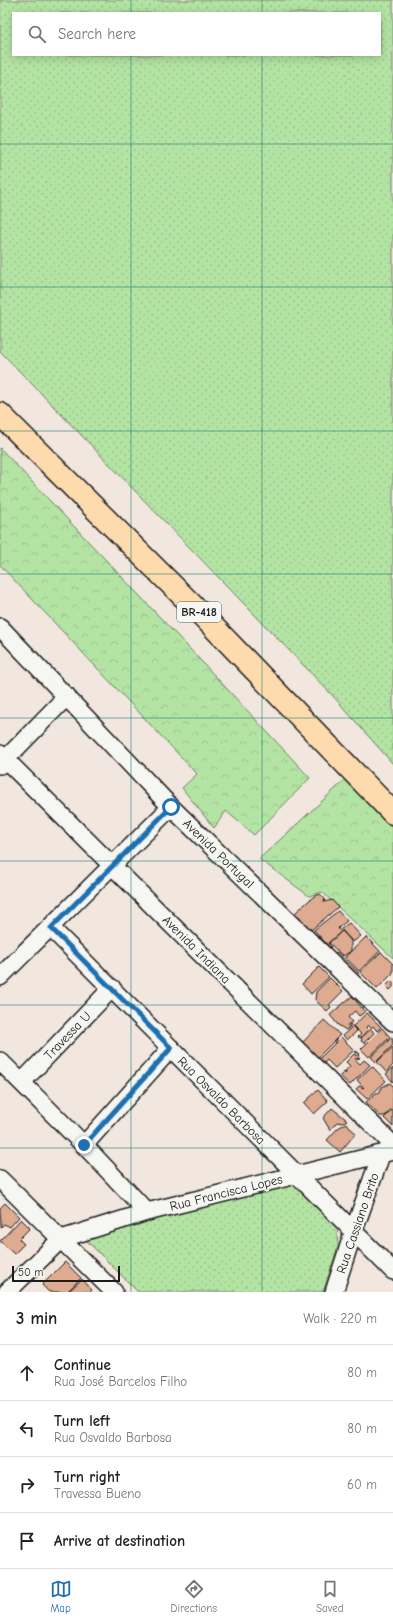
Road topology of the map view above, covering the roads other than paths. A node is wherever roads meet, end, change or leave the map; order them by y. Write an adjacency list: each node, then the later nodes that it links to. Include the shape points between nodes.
1 (0, 414): 6 (main road, BR-418, via 198,612)
2 (0, 627): 3 (street, Avenida Portugal)
3 (67, 696): 4 (street); 5 (street, Avenida Portugal)
4 (2, 760): 7 (street, Avenida Indiana)
5 (171, 807): 7 (street); 11 (street, Avenida Portugal)
6 (393, 813)
7 (113, 866): 8 (street); 16 (street, Avenida Indiana)
8 (51, 928): 9 (street); 10 (street, Rua Osvaldo Barbosa)
9 (0, 977)
10 (112, 988): 12 (street, Rua Osvaldo Barbosa); 14 (street, Travessa U)
11 (393, 1022)
12 (171, 1048): 15 (street); 17 (street, Rua Osvaldo Barbosa)
13 (0, 1061): 14 (street)
14 (22, 1082): 15 (street)
15 (84, 1145): 19 (street)
16 (389, 1150): 17 (street, Rua Francisca Lopes); 20 (street, Rua Cassiano Brito)
17 (296, 1175): 19 (street, Rua Francisca Lopes); 20 (street, Rua Osvaldo Barbosa)
18 (0, 1179): 21 (street)
19 (148, 1212): 21 (street, Rua Francisca Lopes)
20 (354, 1230): 22 (street, Rua Osvaldo Barbosa); 25 (street, Rua Cassiano Brito)
21 (61, 1239): 23 (street); 24 (street)
22 (393, 1271)
23 (7, 1292)
24 (114, 1292)
25 (334, 1292)

